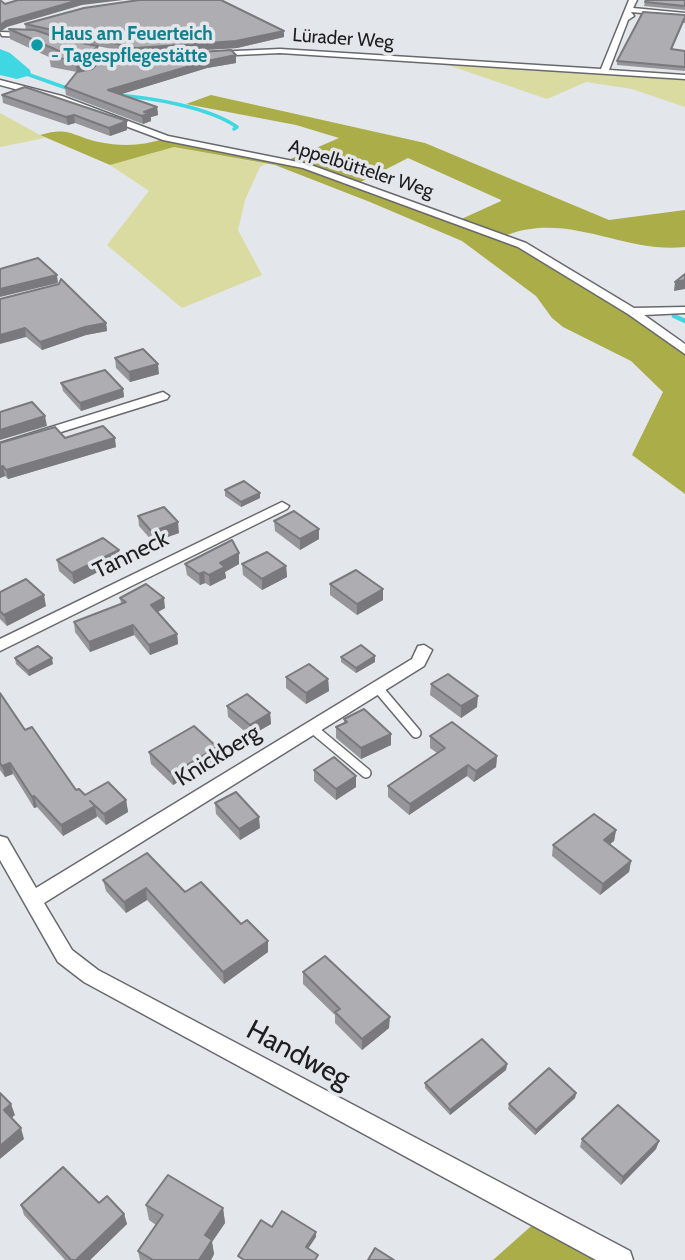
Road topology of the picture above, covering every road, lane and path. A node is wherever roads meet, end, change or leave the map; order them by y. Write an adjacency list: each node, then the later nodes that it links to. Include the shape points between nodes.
1 (633, 0): 2 (street)
2 (629, 10): 3 (street); 8 (street, via 631,16 625,19)
3 (685, 15)
4 (25, 25): 5 (street)
5 (1, 34): 6 (street)
6 (43, 37)
7 (207, 55): 8 (street, Lürader Weg, via 280,51)
8 (604, 72): 9 (street, Lürader Weg)
9 (685, 77)
10 (0, 82): 12 (street, Appelbütteler Weg, via 59,98 166,138 286,161 406,201 522,245)
11 (685, 310): 12 (street)
12 (632, 312): 13 (street, Appelbütteler Weg)
13 (685, 350)
14 (163, 396): 15 (street)
15 (0, 447)
16 (282, 506): 17 (street, Tanneck)
17 (0, 646)
18 (424, 650): 19 (street, Knickberg, via 418,662)
19 (377, 687): 20 (street, Knickberg); 21 (lane)
20 (312, 728): 22 (lane); 24 (street, Knickberg)
21 (416, 733)
22 (366, 773)
23 (0, 843): 24 (street, Handweg)
24 (33, 900): 25 (street, Handweg, via 65,956 91,975)
25 (621, 1260)

